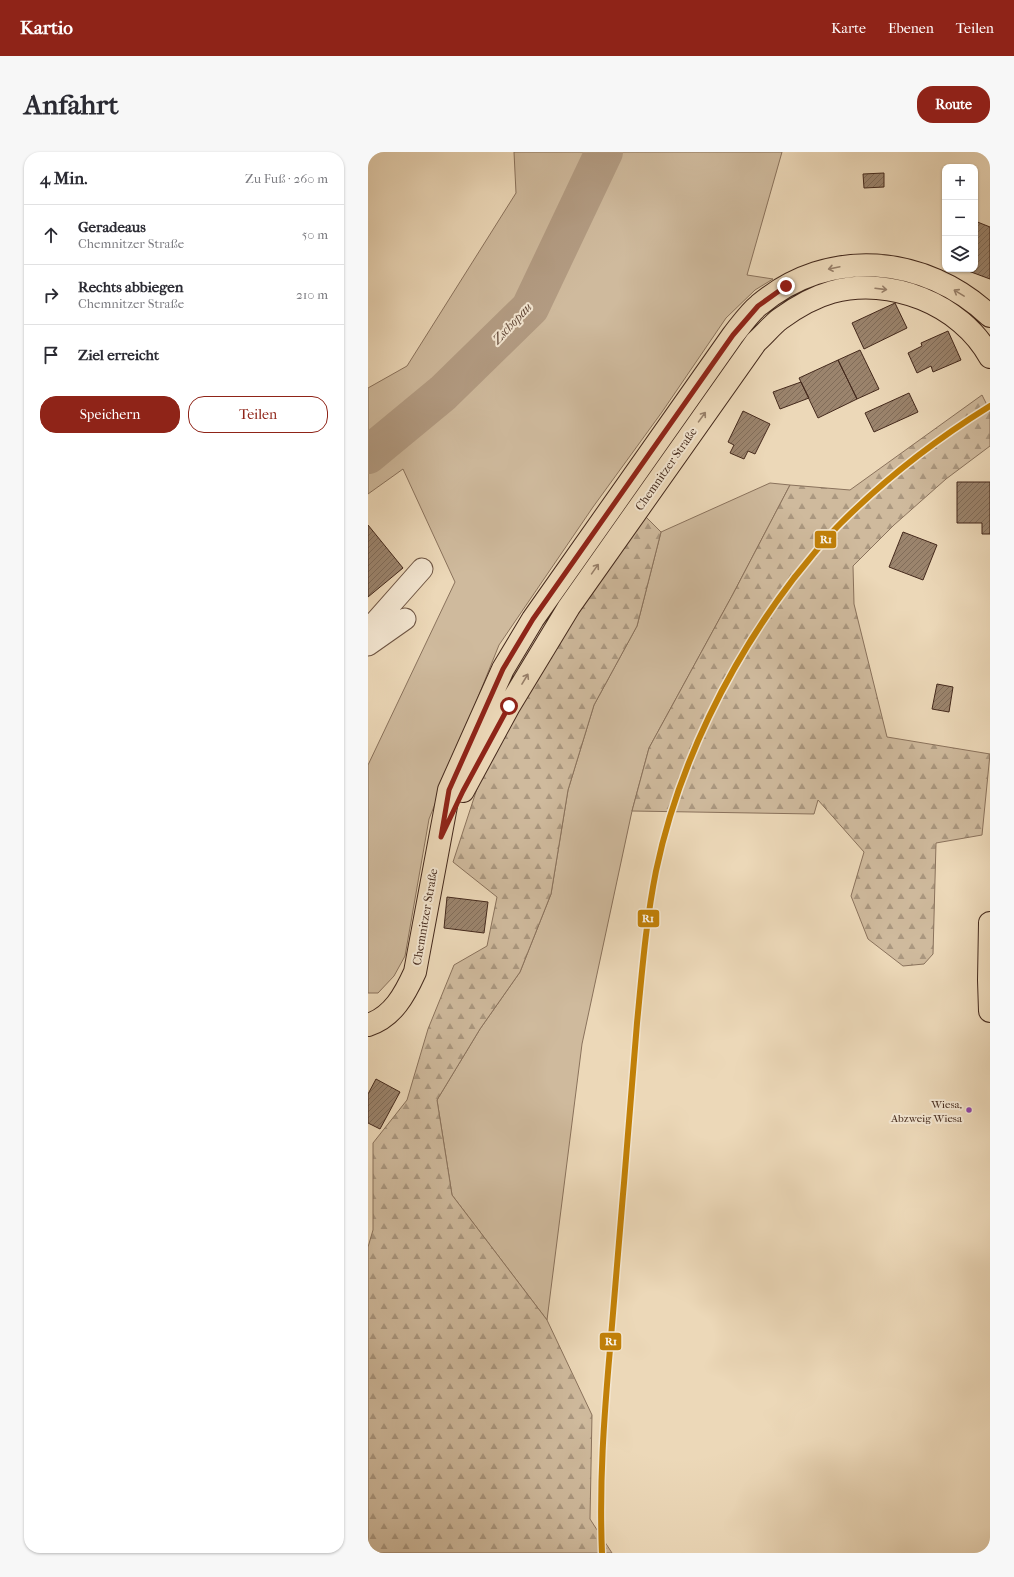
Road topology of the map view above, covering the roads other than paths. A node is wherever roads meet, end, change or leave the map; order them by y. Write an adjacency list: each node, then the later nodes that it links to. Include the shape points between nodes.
1 (990, 316): 7 (main road, Chemnitzer Straße, one-way to 7, via 957,292 929,278 906,270 874,264 848,265 825,270 786,286 758,306 724,347 533,619 503,669 449,790)
2 (990, 357): 7 (main road, Chemnitzer Straße, one-way to 2, via 509,706 569,607 756,342 779,320 803,304 831,292 857,287 883,288 918,296 952,315 975,336)
3 (422, 569): 5 (lane)
4 (406, 619): 6 (lane)
5 (368, 630)
6 (368, 645)
7 (441, 837): 10 (main road, Chemnitzer Straße, via 415,972 409,986 388,1015)
8 (990, 923): 9 (main road)
9 (990, 1011)
10 (368, 1024)

